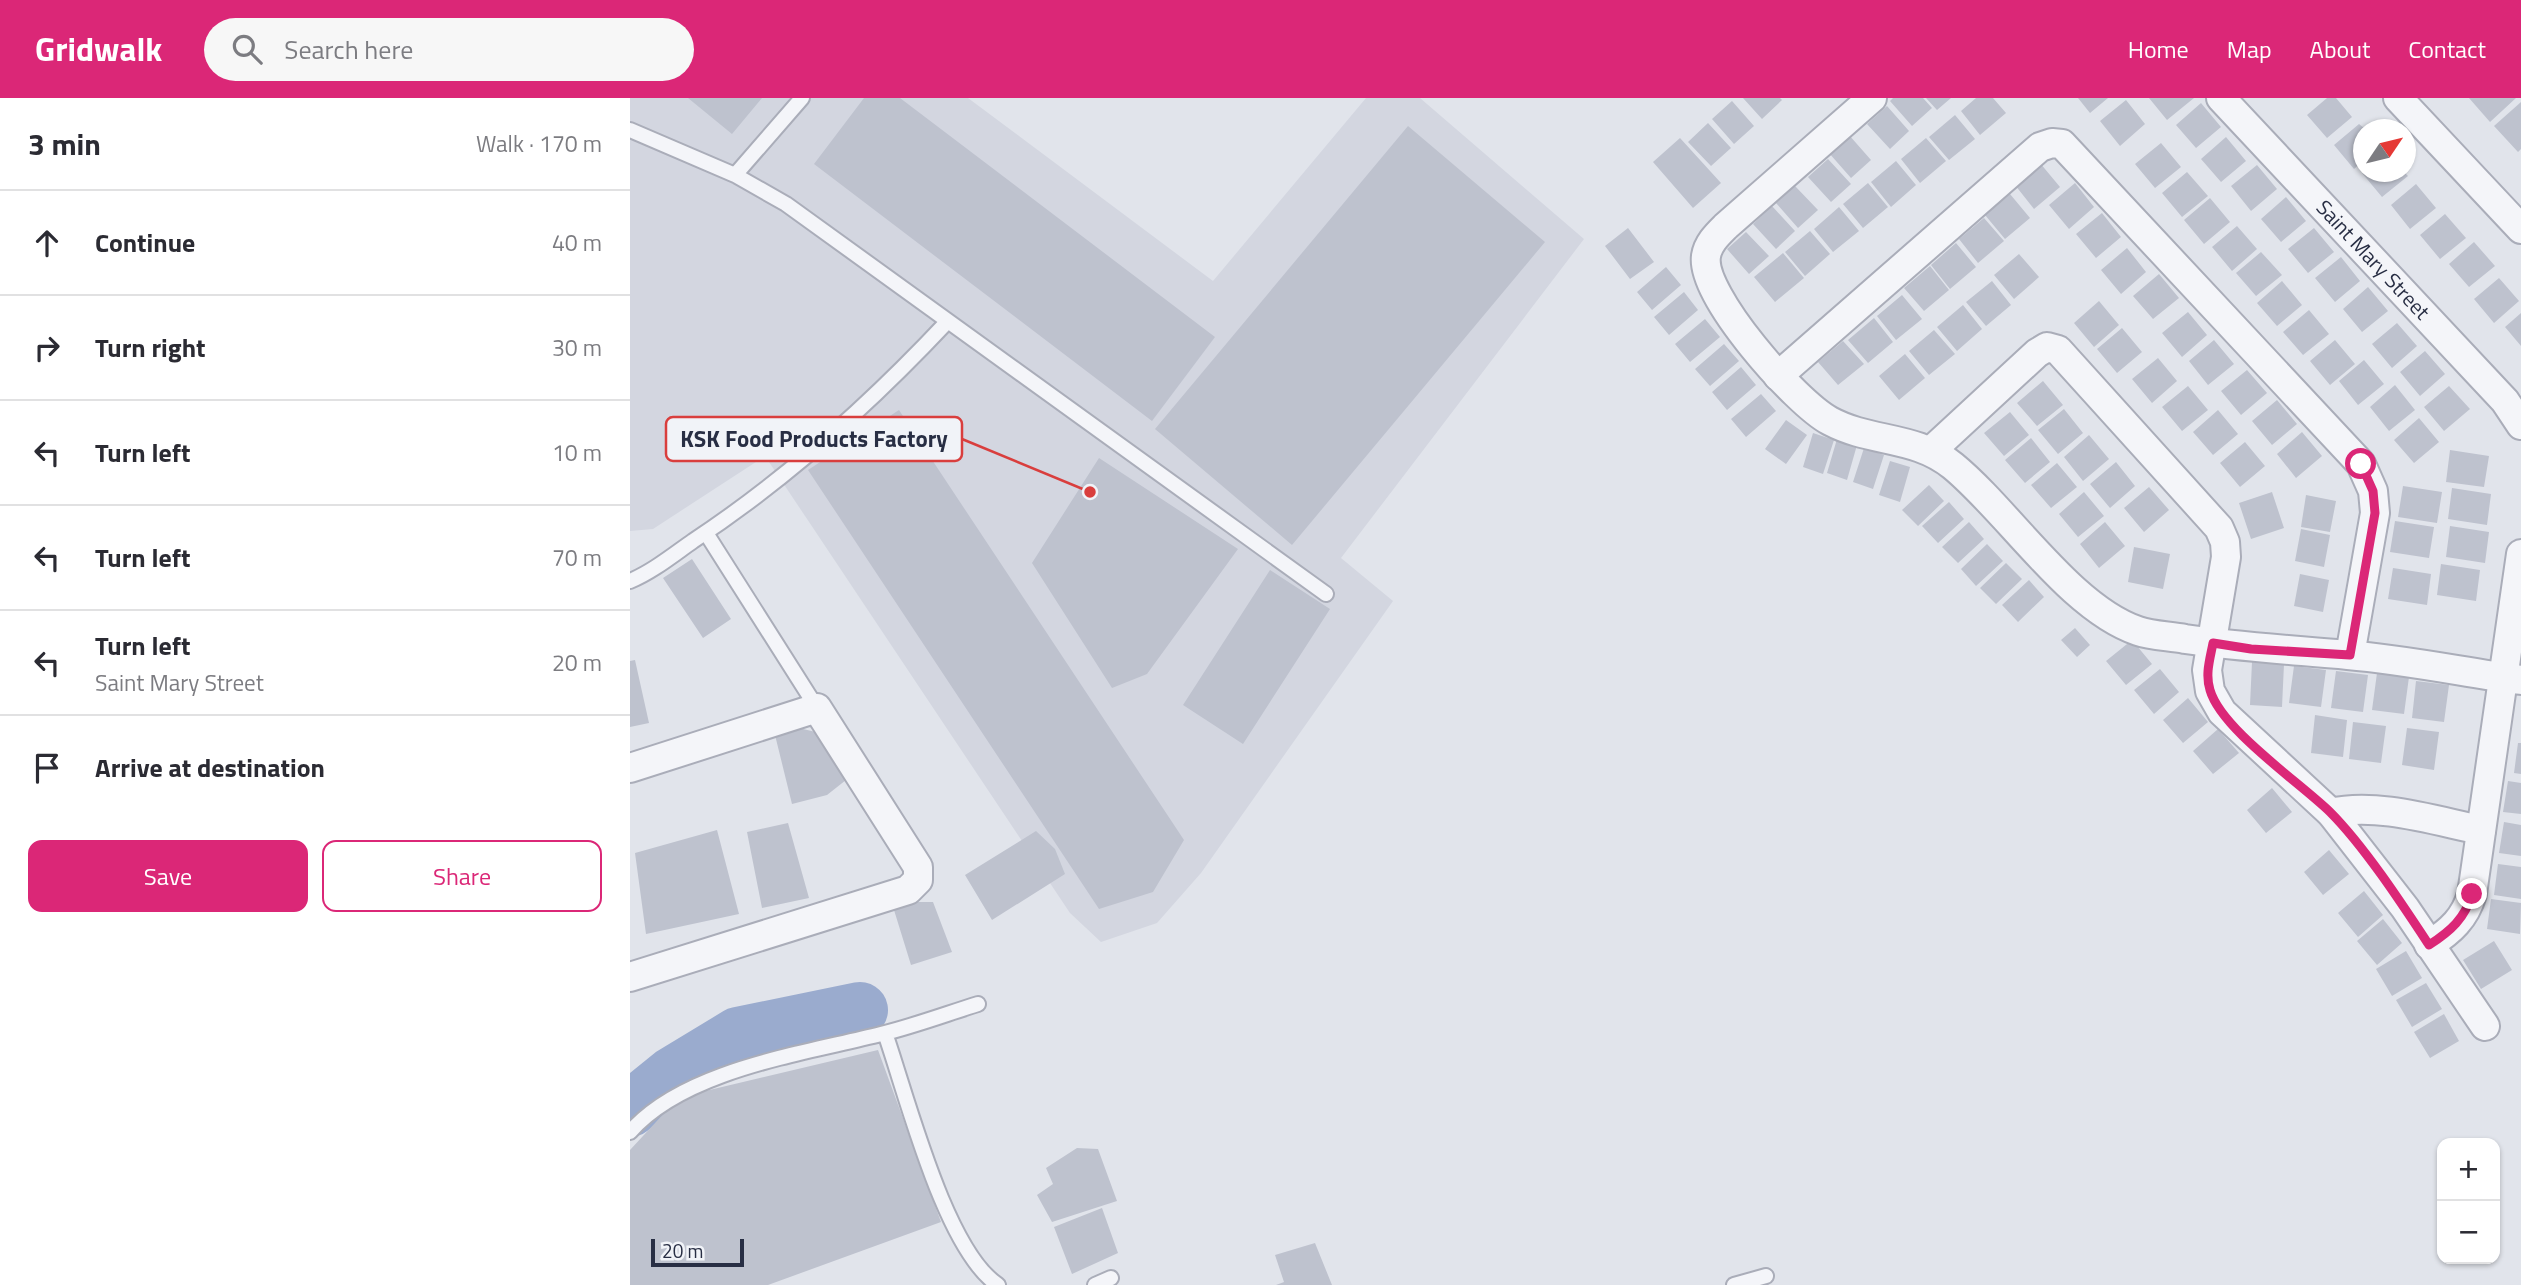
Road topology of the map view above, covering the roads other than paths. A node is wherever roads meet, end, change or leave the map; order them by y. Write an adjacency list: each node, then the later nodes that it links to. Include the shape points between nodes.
1 (802, 98): 6 (lane)
2 (1872, 98): 9 (street, via 1726,226 1712,240 1706,256 1707,271 1737,326)
3 (2221, 98): 10 (street, Saint Mary Street, via 2505,401)
4 (2398, 98): 7 (street)
5 (630, 130): 6 (lane)
6 (735, 175): 8 (lane, via 786,204)
7 (2521, 229)
8 (947, 322): 12 (lane, via 838,430); 15 (lane)
9 (1777, 376): 11 (street, via 1832,422); 17 (street, via 2040,147 2062,144 2361,464 2373,491 2375,513)
10 (2521, 425)
11 (1932, 450): 16 (street, via 1979,490 2092,605 2138,632); 16 (street, via 2037,353 2047,346 2058,350 2219,528 2226,557)
12 (706, 533): 14 (lane); 19 (lane)
13 (2521, 554): 18 (street)
14 (630, 581)
15 (1326, 594)
16 (2213, 643): 17 (street); 21 (street, via 2207,670 2210,691 2221,712)
17 (2350, 655): 18 (street)
18 (2511, 678): 22 (street)
19 (817, 708): 20 (street); 24 (street, via 918,867 918,880 908,890)
20 (630, 768)
21 (2331, 813): 22 (street, via 2392,812); 23 (street)
22 (2482, 830): 23 (street, via 2467,911)
23 (2429, 945): 26 (street)
24 (630, 977)
25 (978, 1004): 27 (lane)
26 (2485, 1026)
27 (885, 1033): 28 (lane, via 684,1090 644,1116); 31 (lane, via 950,1220 984,1275)
28 (630, 1132)
29 (1766, 1276): 33 (lane)
30 (1111, 1278): 32 (lane)
31 (998, 1285)
32 (1095, 1285)
33 (1734, 1285)

